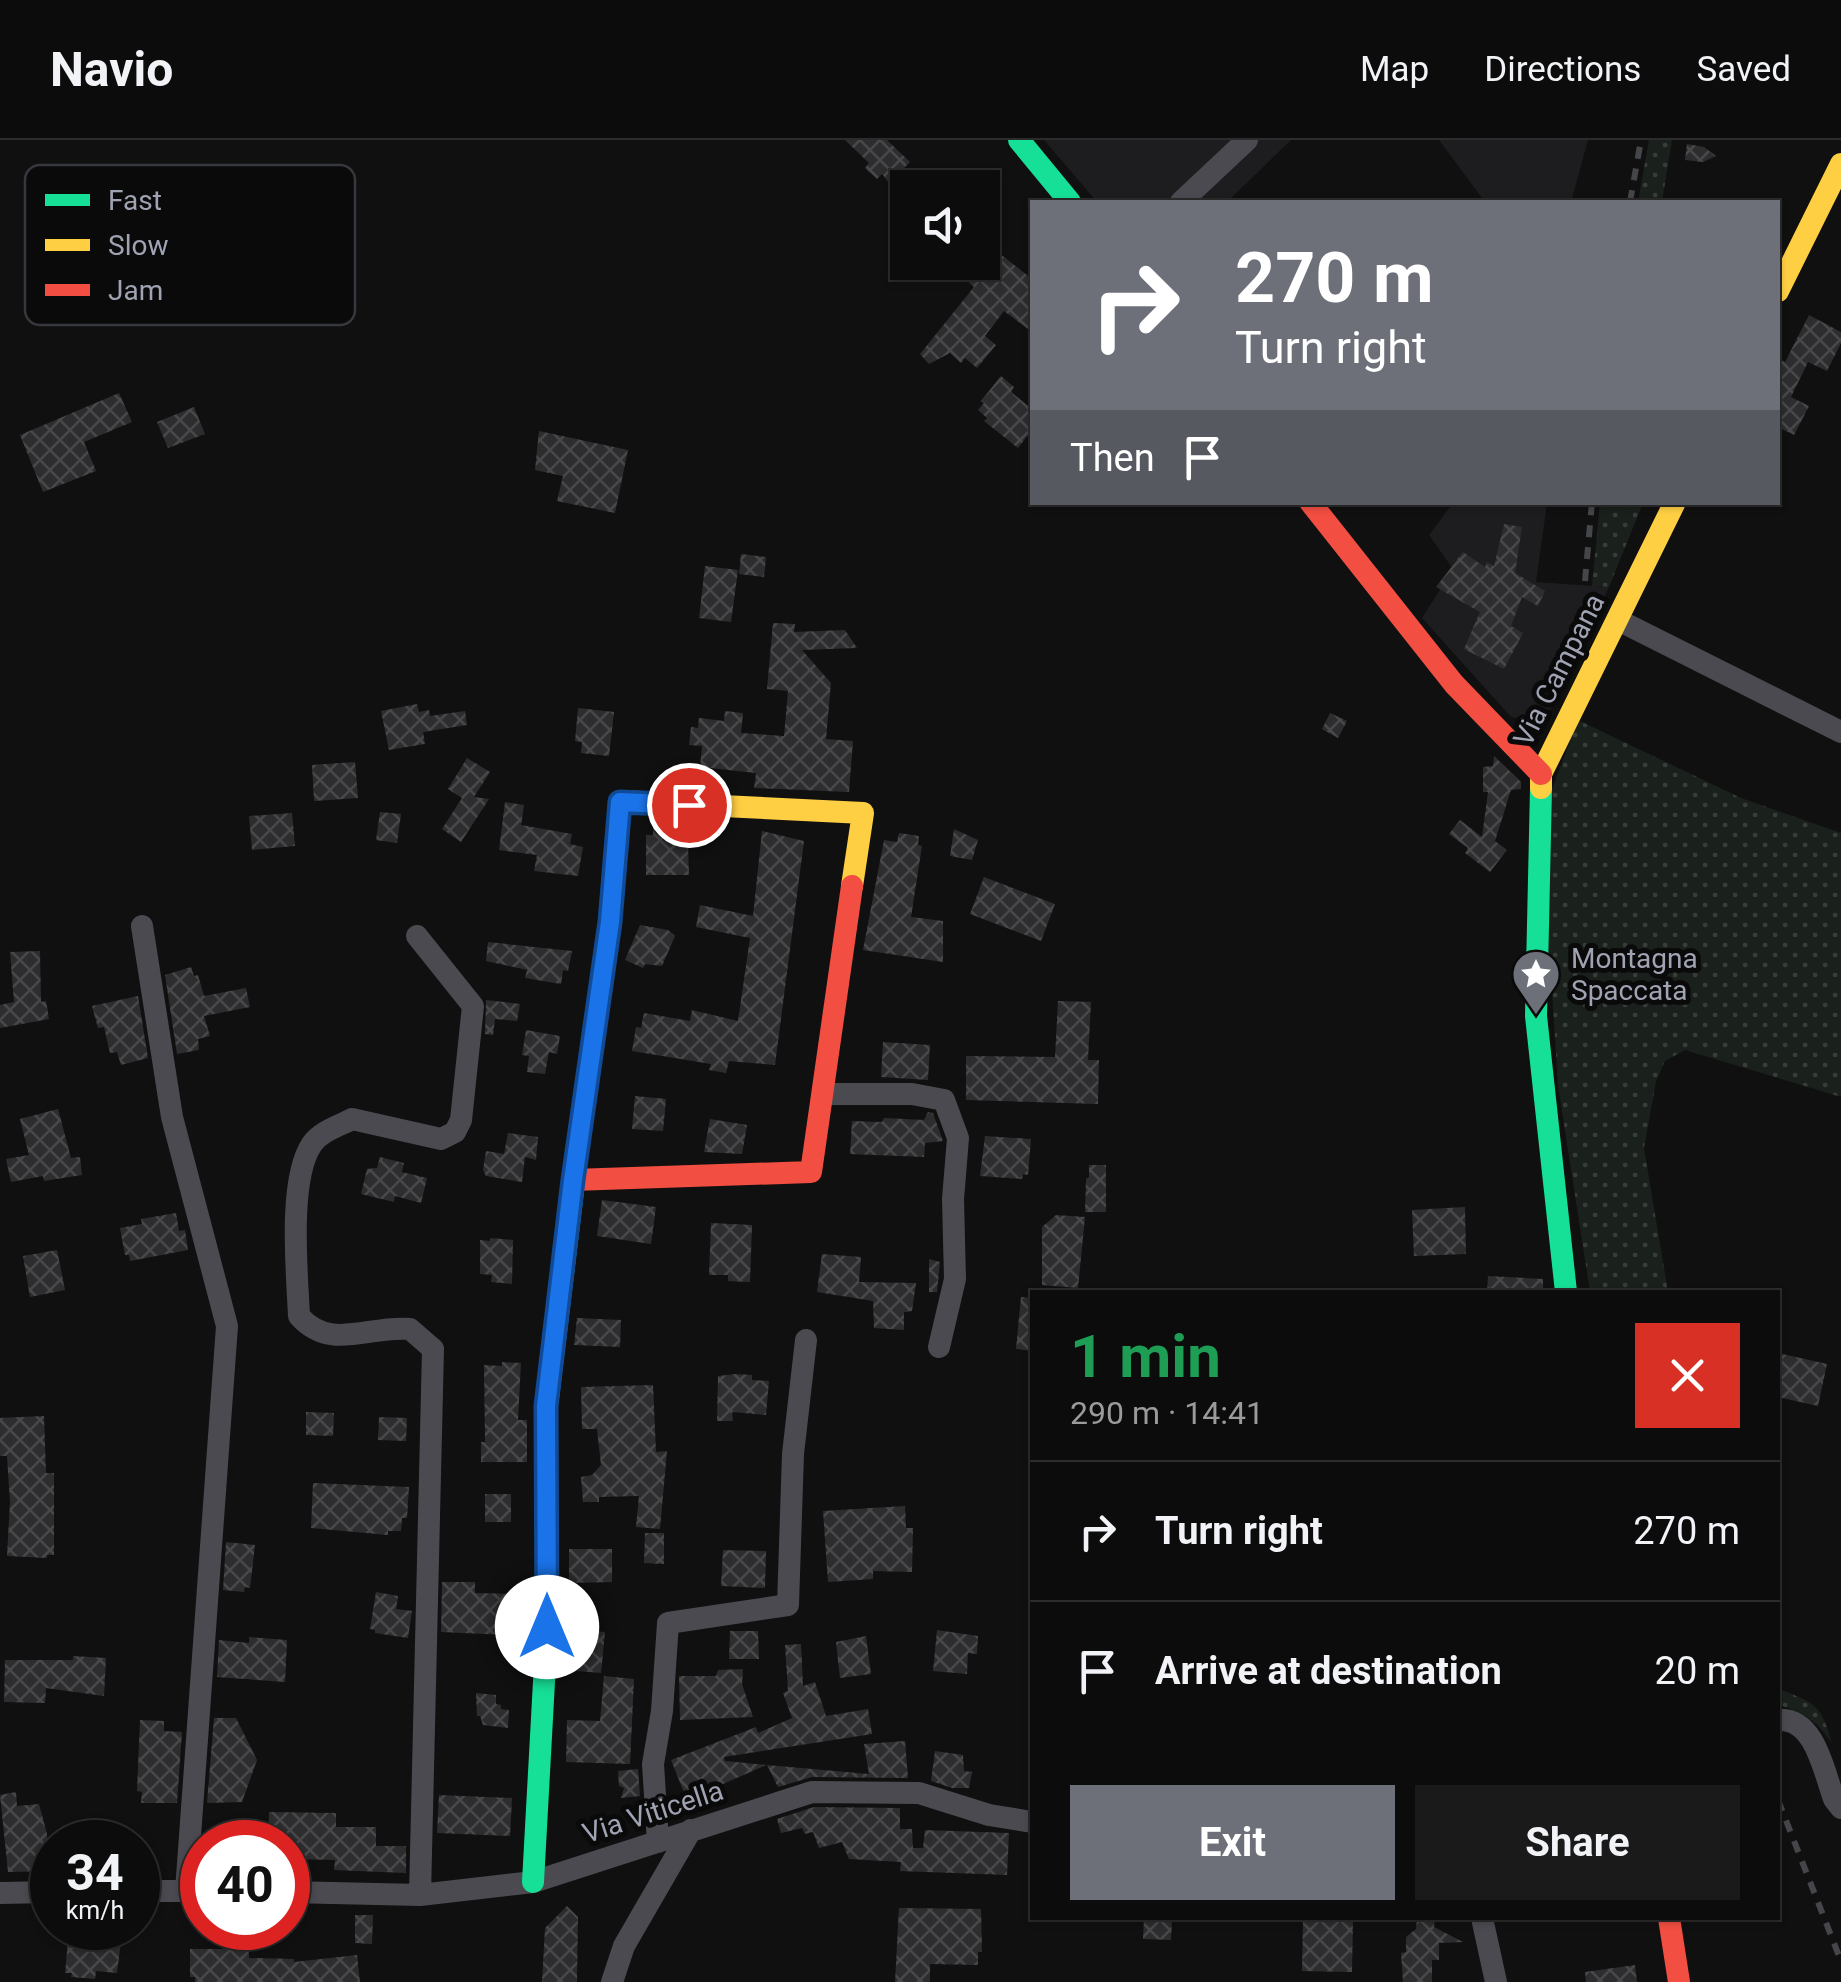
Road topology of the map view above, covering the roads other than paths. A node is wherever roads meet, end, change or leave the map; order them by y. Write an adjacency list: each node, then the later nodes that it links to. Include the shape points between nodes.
1 (1019, 140): 4 (street)
2 (1247, 140): 5 (street)
3 (1841, 164): 6 (street)
4 (1068, 200)
5 (1183, 200)
6 (1780, 287)
7 (1312, 505): 11 (street, via 1454,684)
8 (1674, 505): 9 (street, Via Campana)
9 (1618, 620): 10 (street); 11 (street, Via Campana)
10 (1841, 732)
11 (1540, 774): 16 (street, Via Campana, via 1536,1016)
12 (142, 926): 21 (street, via 172,1117 227,1326)
13 (417, 936): 29 (street, via 473,1006 461,1120 441,1139 352,1119 314,1140 300,1169 297,1254 299,1316 311,1330 335,1336 410,1329 432,1349)
14 (824, 1094): 15 (street, via 811,1172); 15 (street, via 863,813 620,802); 18 (street, via 944,1100 958,1138 955,1279)
15 (573, 1180): 25 (street, via 546,1406 547,1627)
16 (1566, 1290)
17 (806, 1340): 24 (street, via 793,1454 788,1605 668,1623 654,1764)
18 (940, 1347)
19 (1780, 1720): 20 (street, via 1808,1732)
20 (1839, 1810)
21 (198, 1820)
22 (1030, 1822): 23 (street, Via Viticella, via 919,1793 812,1792)
23 (691, 1830): 24 (street, Via Viticella); 32 (street, via 624,1946)
24 (658, 1842): 25 (street, Via Viticella)
25 (533, 1882): 29 (street, Via Viticella)
26 (0, 1892): 27 (street)
27 (30, 1892)
28 (310, 1892): 29 (street, Via Viticella)
29 (420, 1894)
30 (1482, 1920): 33 (street)
31 (1669, 1920): 34 (street)
32 (612, 1982)
33 (1496, 1982)
34 (1679, 1982)

